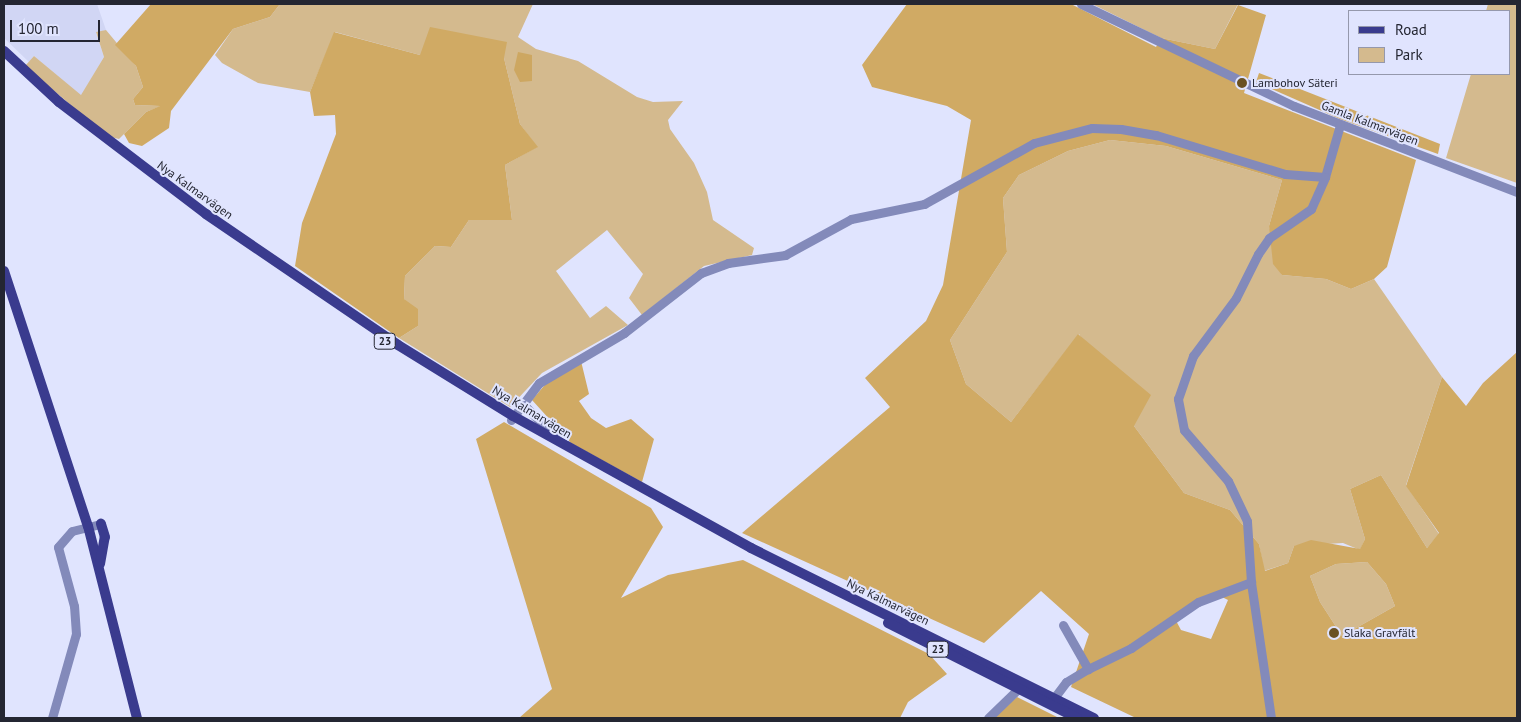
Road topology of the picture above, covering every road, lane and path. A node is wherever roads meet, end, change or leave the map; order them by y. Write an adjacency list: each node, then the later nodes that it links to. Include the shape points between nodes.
1 (1081, 4): 4 (street, Gamla Kalmarvägen)
2 (4, 51): 10 (main road, Nya Kalmarvägen / 23, via 60,102 206,214)
3 (4, 57): 10 (main road, Nya Kalmarvägen / 23, via 57,105 204,218)
4 (1340, 125): 5 (street); 6 (street, Gamla Kalmarvägen)
5 (1326, 177): 9 (street, via 1278,172 1156,135 1121,129 1061,134 1020,150 924,204 851,219 785,255 711,268 624,334 554,372); 15 (street, via 1310,210 1269,238 1258,254 1236,298 1193,356 1178,399 1184,430 1228,481 1248,521)
6 (1517, 192)
7 (4, 271): 13 (main road)
8 (4, 287): 13 (main road)
9 (522, 403): 10 (street); 11 (street)
10 (512, 418): 11 (main road, Nya Kalmarvägen / 23); 18 (main road, Nya Kalmarvägen / 23, via 632,491)
11 (571, 451): 19 (main road, Nya Kalmarvägen / 23, via 751,548)
12 (101, 524): 13 (street); 14 (main road, via 105,537)
13 (85, 527): 14 (main road); 20 (street, via 66,535 58,547 74,606 76,634); 21 (main road)
14 (99, 567): 22 (main road)
15 (1251, 582): 17 (street, via 1198,602 1131,648); 26 (street)
16 (1063, 625): 17 (street)
17 (1088, 669): 19 (street, via 1066,682)
18 (1018, 689): 23 (street); 24 (main road, Nya Kalmarvägen / 23)
19 (1054, 698): 25 (main road, Nya Kalmarvägen / 23)
20 (52, 718)
21 (131, 718)
22 (137, 718)
23 (988, 718)
24 (1077, 718)
25 (1094, 718)
26 (1271, 718)

